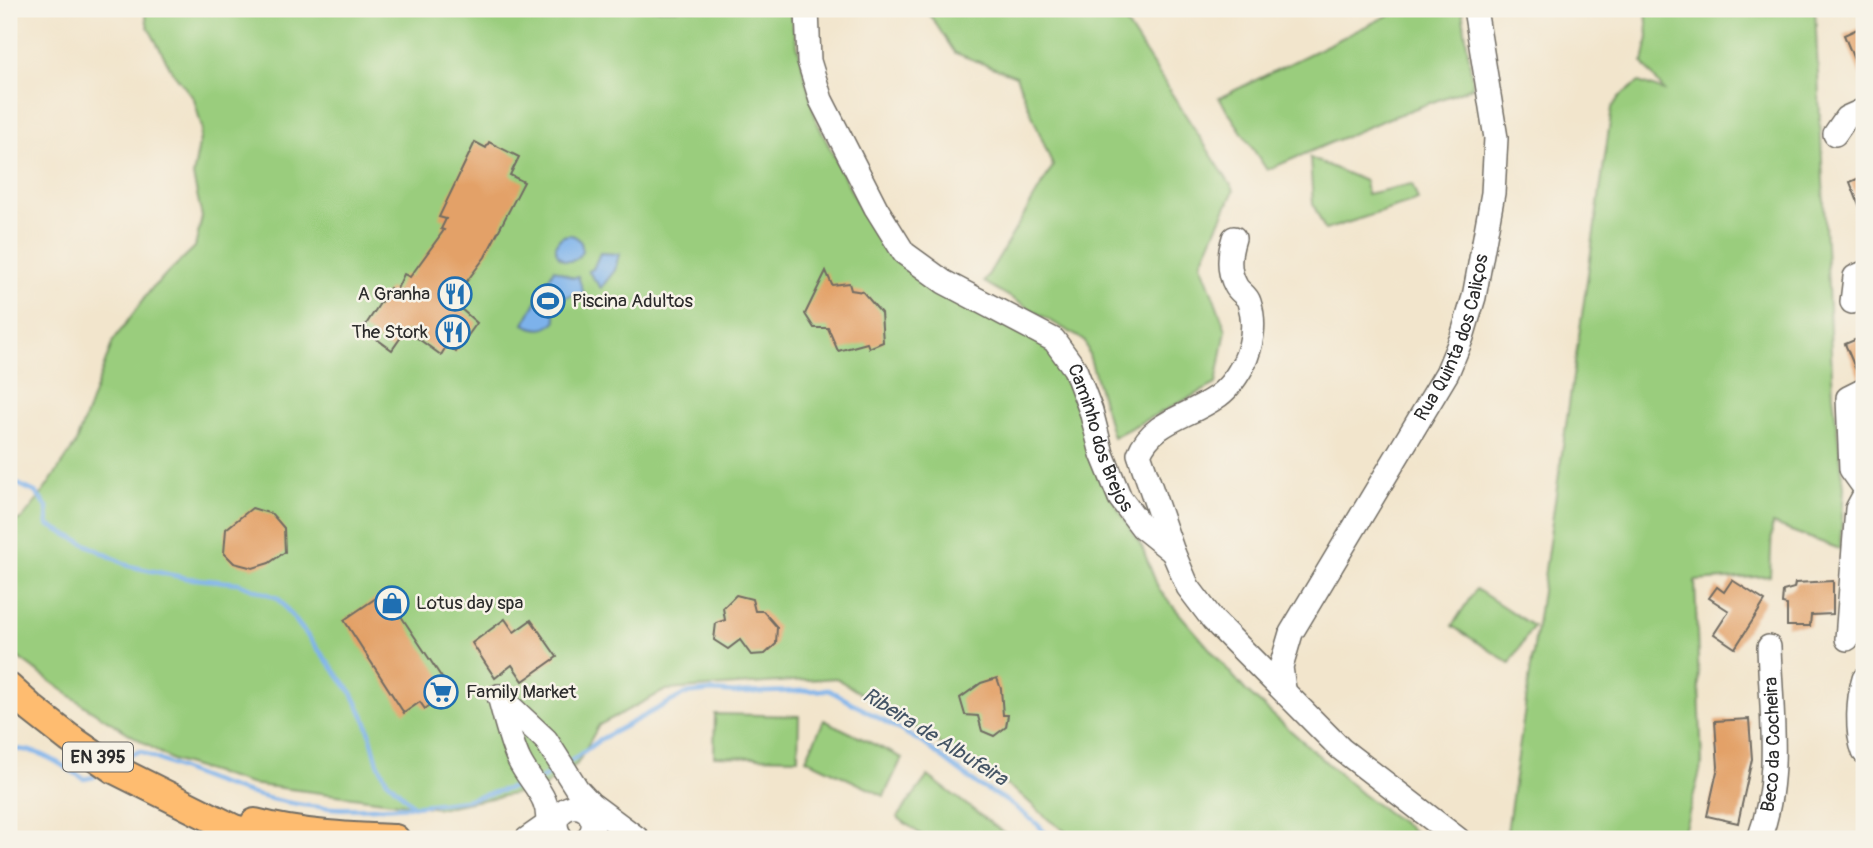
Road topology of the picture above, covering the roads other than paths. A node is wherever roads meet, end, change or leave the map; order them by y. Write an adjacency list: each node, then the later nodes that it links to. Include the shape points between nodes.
1 (807, 9): 11 (street, Caminho dos Brejos, via 809,61 821,100 904,253 944,282 1054,340 1075,369 1120,498 1142,527)
2 (1475, 9): 13 (street, Rua Quinta dos Caliços, via 1496,138 1493,193 1462,337 1420,421)
3 (1864, 110): 4 (street, via 1846,118)
4 (1835, 134)
5 (1234, 238): 11 (street, via 1230,267 1236,285 1249,300 1254,333 1244,363 1231,385 1155,430 1139,454)
6 (1864, 273): 7 (street, via 1855,277)
7 (1852, 302)
8 (1864, 390): 9 (street, via 1848,398 1851,469)
9 (1864, 487)
10 (1864, 496): 12 (street, via 1857,509)
11 (1174, 552): 16 (street, via 1188,587)
12 (1859, 553): 14 (street)
13 (1291, 633): 16 (street, via 1278,646); 19 (street, Rua Quinta dos Caliços, via 1281,667)
14 (1847, 639)
15 (1769, 647): 31 (street, Beco da Cocheira, via 1773,787)
16 (1242, 648): 19 (street)
17 (1864, 679): 20 (street, via 1860,708)
18 (9, 688): 24 (main road, EN 395, via 114,769)
19 (1283, 689): 30 (street, via 1341,749)
20 (1864, 752)
21 (581, 808): 22 (street); 23 (street, via 565,809); 26 (street, via 591,817)
22 (608, 819): 23 (street, via 591,804 546,740 499,696 518,757); 29 (street)
23 (558, 830): 28 (street, via 547,825)
24 (256, 833): 25 (main road, EN 395)
25 (304, 837): 27 (main road, EN 395)
26 (589, 838)
27 (395, 839)
28 (527, 839)
29 (638, 839)
30 (1458, 839)
31 (1759, 839)

